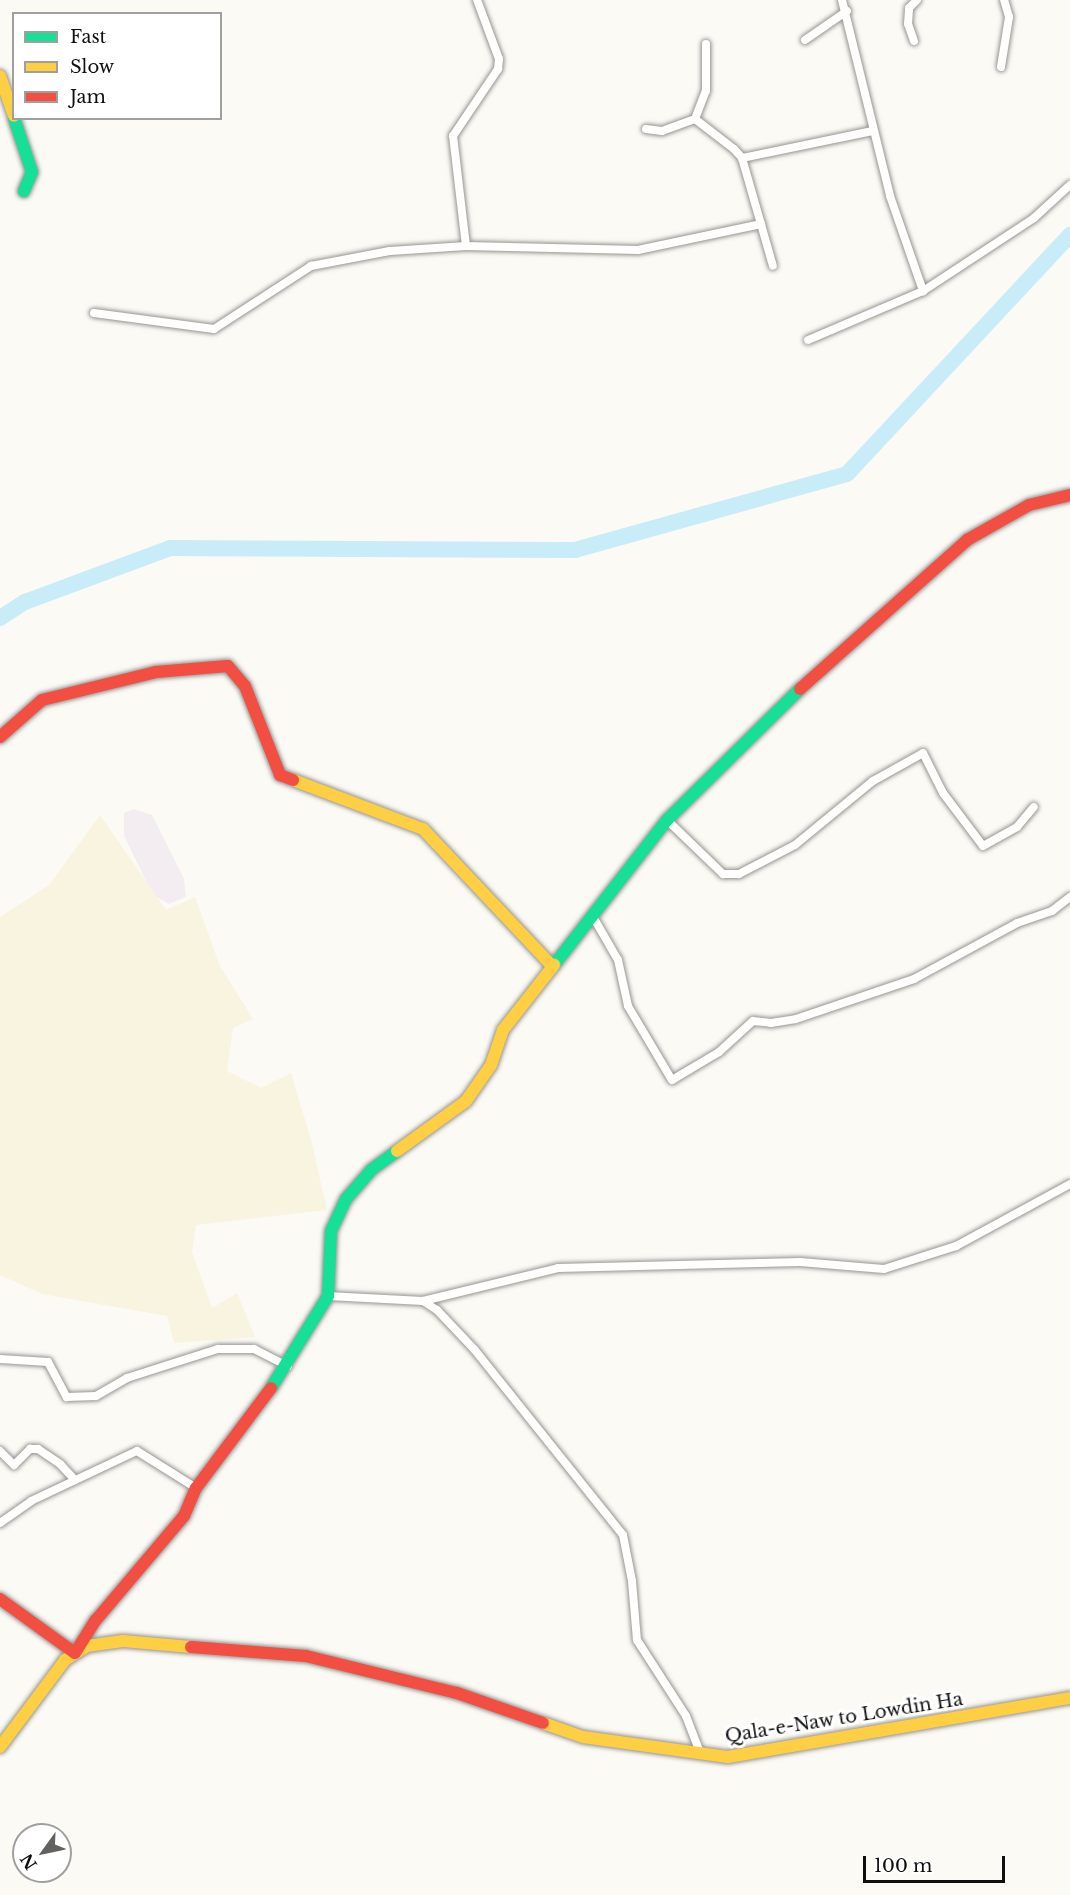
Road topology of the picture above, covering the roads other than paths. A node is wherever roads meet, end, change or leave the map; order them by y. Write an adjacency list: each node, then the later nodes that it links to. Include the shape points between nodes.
1 (477, 0): 20 (street, via 499,59 498,69 453,136)
2 (842, 0): 5 (street)
3 (917, 0): 7 (street, via 909,8 908,24)
4 (1004, 0): 9 (street, via 1009,17)
5 (847, 11): 6 (street); 15 (street)
6 (805, 40)
7 (914, 41)
8 (706, 44): 12 (street, via 706,91)
9 (1001, 67)
10 (0, 76): 11 (street)
11 (12, 111)
12 (695, 119): 14 (street, via 662,131); 16 (street)
13 (15, 120): 18 (street, via 32,172)
14 (646, 129)
15 (872, 131): 16 (street); 22 (street)
16 (742, 158): 19 (street)
17 (1070, 185): 22 (street, via 1034,218)
18 (24, 191)
19 (761, 224): 20 (street, via 638,250); 21 (street)
20 (466, 246): 23 (street, via 390,251 311,266 214,329)
21 (773, 266)
22 (923, 291): 24 (street)
23 (94, 313)
24 (808, 340)
25 (1070, 495): 28 (street, via 1029,505 967,540 769,717)
26 (0, 736): 31 (street, via 42,700 156,672 228,666 245,686 280,775 423,829)
27 (1034, 807): 28 (street, via 1014,830 983,846 943,793 923,753 873,781 795,845 739,874 723,874)
28 (667, 820): 30 (street)
29 (1070, 897): 30 (street, via 1052,910 1017,923 914,979 796,1019 753,1021 719,1052 672,1080 628,1006 618,960)
30 (592, 915): 31 (street)
31 (552, 966): 33 (street, via 503,1030 491,1065 466,1101 370,1170 346,1199 331,1231)
32 (1070, 1184): 34 (street, via 956,1246 884,1269 800,1262 558,1268)
33 (328, 1296): 34 (street); 36 (street)
34 (423, 1301): 45 (street, via 437,1310 474,1349 623,1535 637,1640 686,1716)
35 (0, 1360): 36 (street, via 48,1362 67,1397 96,1396 126,1378 218,1349 254,1348)
36 (288, 1366): 39 (street)
37 (0, 1450): 38 (street, via 14,1465 30,1449 38,1449)
38 (75, 1480): 39 (street, via 137,1451); 40 (street)
39 (196, 1488): 42 (street, via 184,1516 96,1620)
40 (0, 1523)
41 (0, 1599): 42 (street)
42 (75, 1653): 44 (street, Qala-e-Naw to Lowdin Ha, via 65,1660); 45 (street, Qala-e-Naw to Lowdin Ha, via 87,1646 123,1641 306,1656 457,1693 583,1737)
43 (1070, 1698): 45 (street, Qala-e-Naw to Lowdin Ha, via 728,1756)
44 (0, 1748)
45 (700, 1752)

